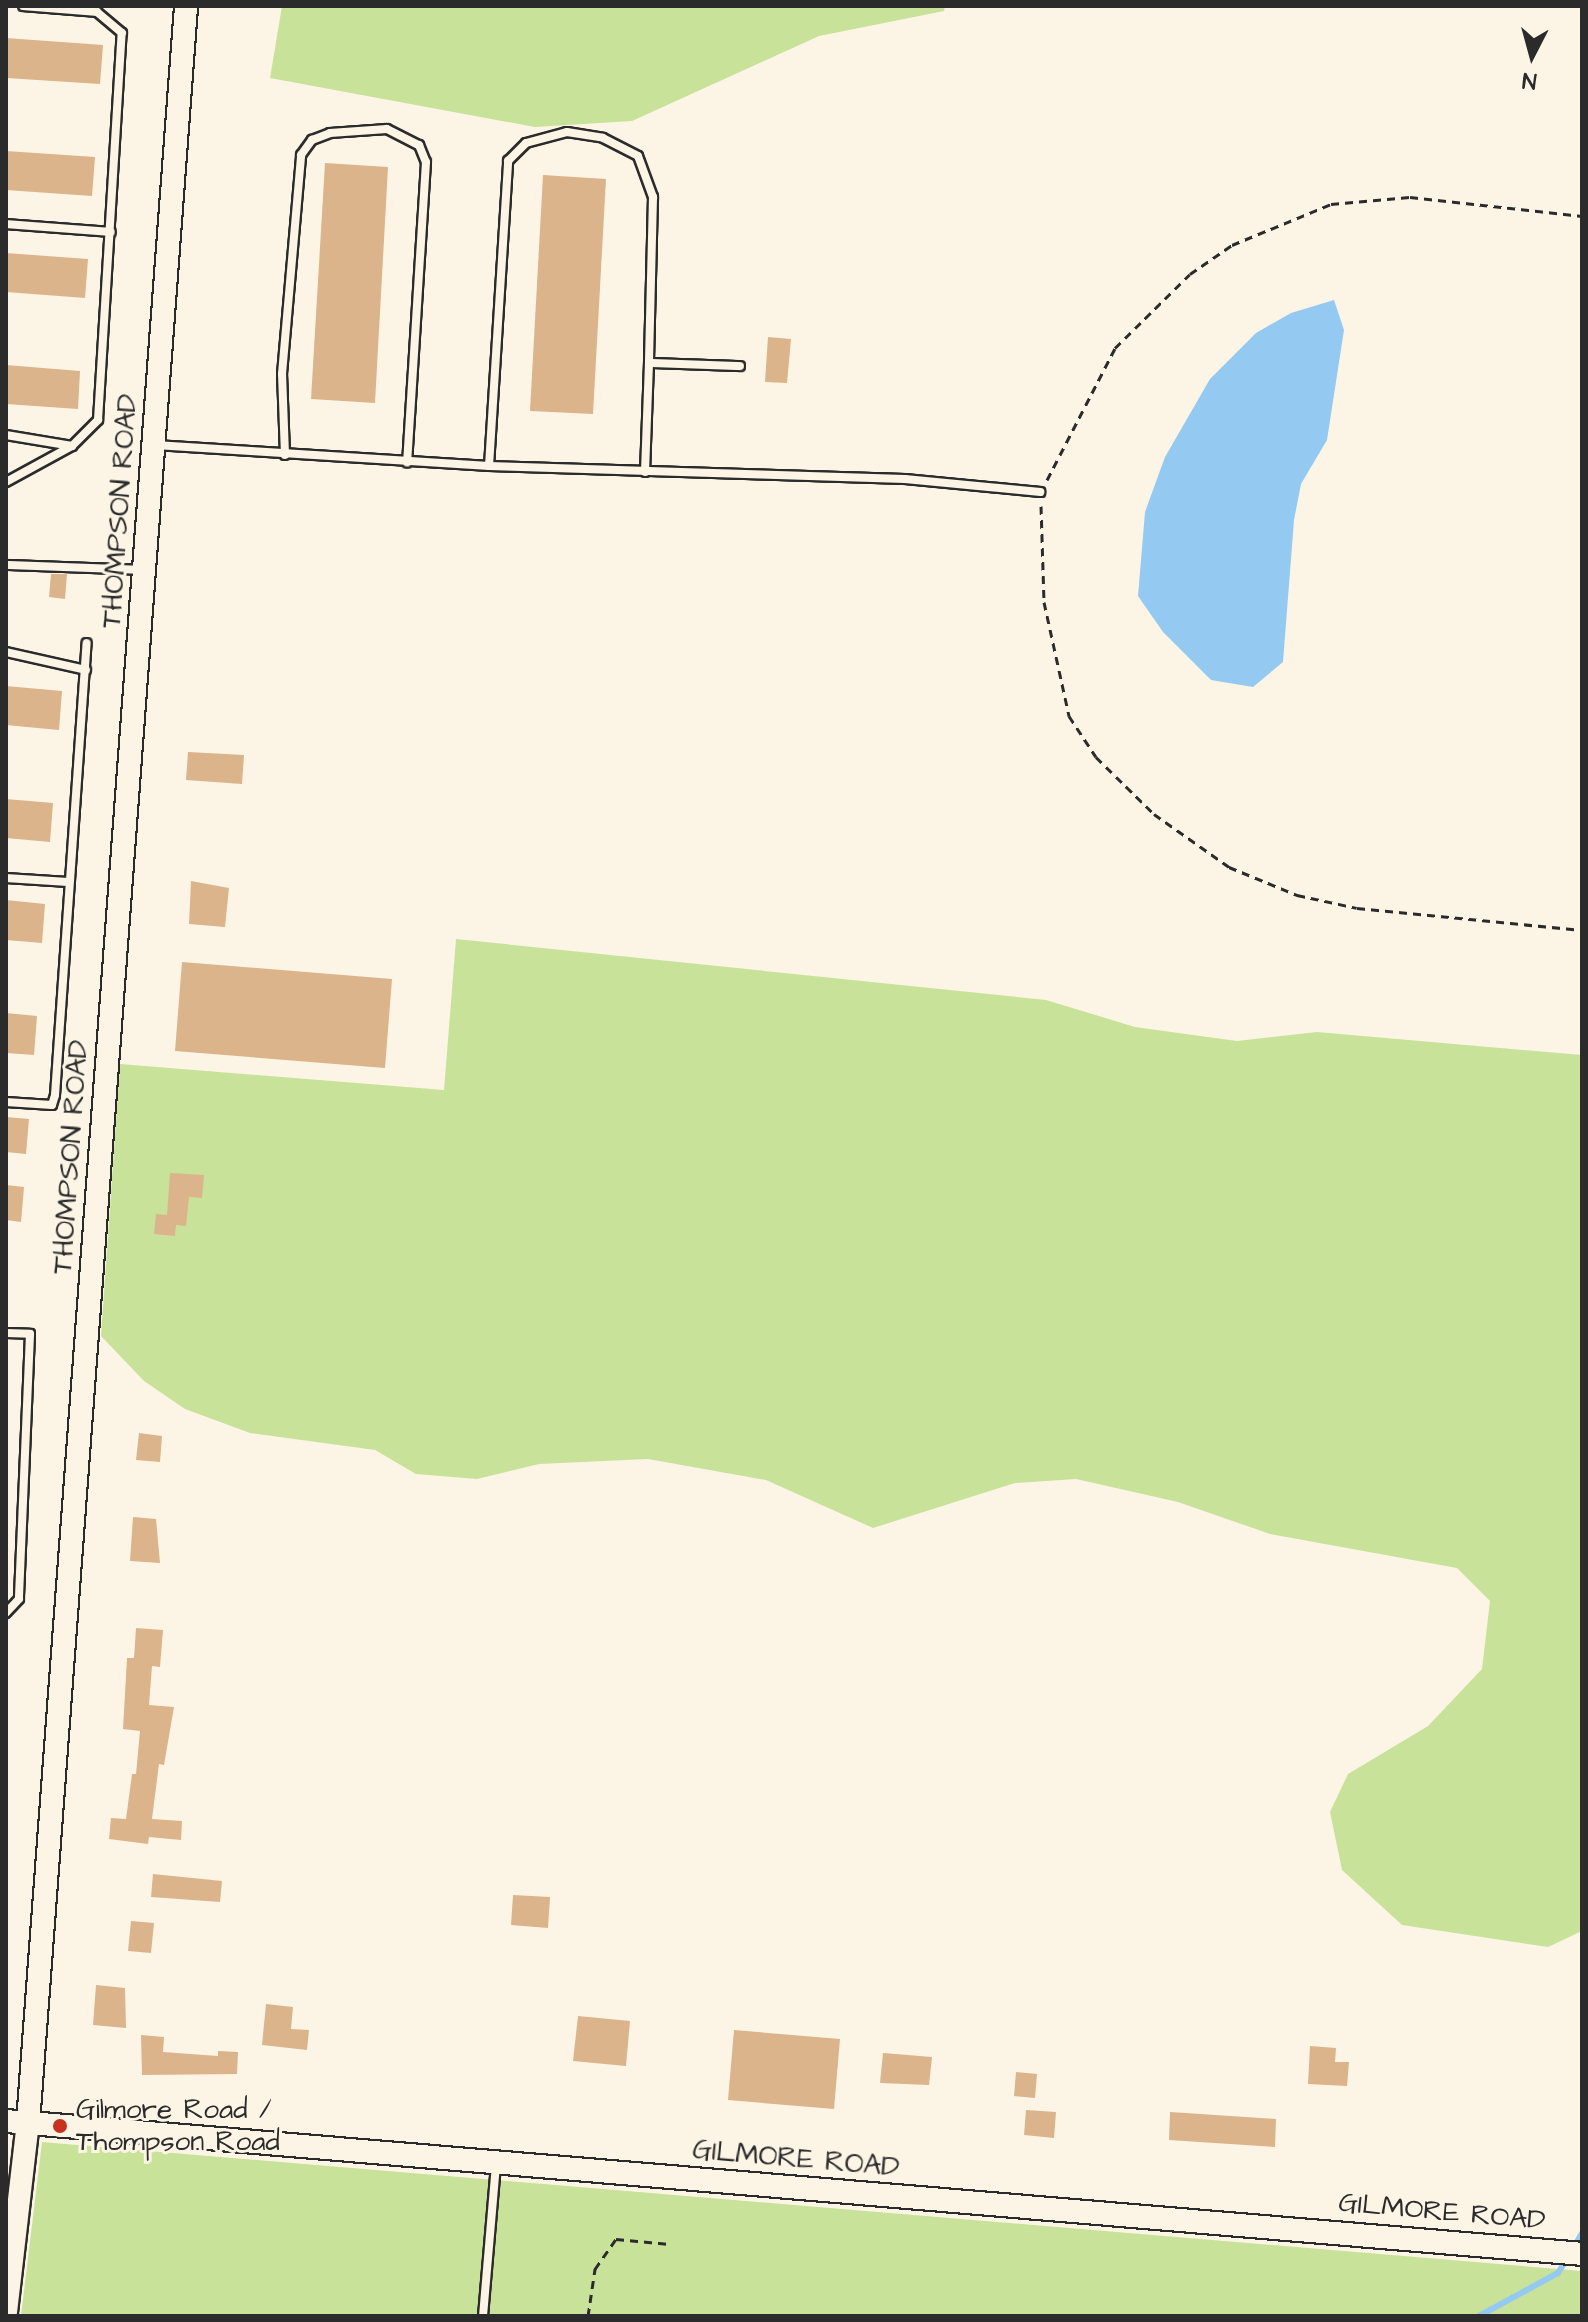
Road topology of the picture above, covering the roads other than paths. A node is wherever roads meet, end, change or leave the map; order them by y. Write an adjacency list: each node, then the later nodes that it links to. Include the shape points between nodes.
1 (23, 6): 4 (lane, via 97,12 122,33)
2 (186, 6): 8 (main road, THOMPSON ROAD)
3 (6, 224): 4 (lane)
4 (111, 232): 9 (lane, via 98,420)
5 (649, 363): 6 (lane); 12 (lane, via 653,197 638,156 603,138 567,132 526,143 508,161); 13 (lane)
6 (740, 366)
7 (6, 435): 9 (lane)
8 (155, 445): 10 (lane); 17 (main road, THOMPSON ROAD)
9 (72, 446): 14 (lane)
10 (285, 455): 11 (lane); 11 (lane, via 282,374 301,155 312,140 330,133 387,129 419,145 426,162)
11 (407, 462): 12 (lane)
12 (489, 466): 13 (lane)
13 (645, 472): 15 (lane, via 905,479)
14 (6, 482)
15 (1040, 492)
16 (6, 565): 17 (lane)
17 (146, 570): 26 (main road, THOMPSON ROAD)
18 (87, 643): 20 (lane)
19 (6, 652): 20 (lane)
20 (86, 670): 22 (lane)
21 (6, 878): 22 (lane)
22 (68, 882): 23 (lane, via 55,1095 52,1105)
23 (6, 1102)
24 (6, 1333): 25 (lane, via 30,1334 19,1599)
25 (6, 1613)
26 (17, 2122): 27 (main road, GILMORE ROAD); 29 (main road, THOMPSON ROAD)
27 (496, 2164): 28 (main road, GILMORE ROAD); 30 (lane)
28 (1582, 2254)
29 (6, 2312)
30 (483, 2316)

